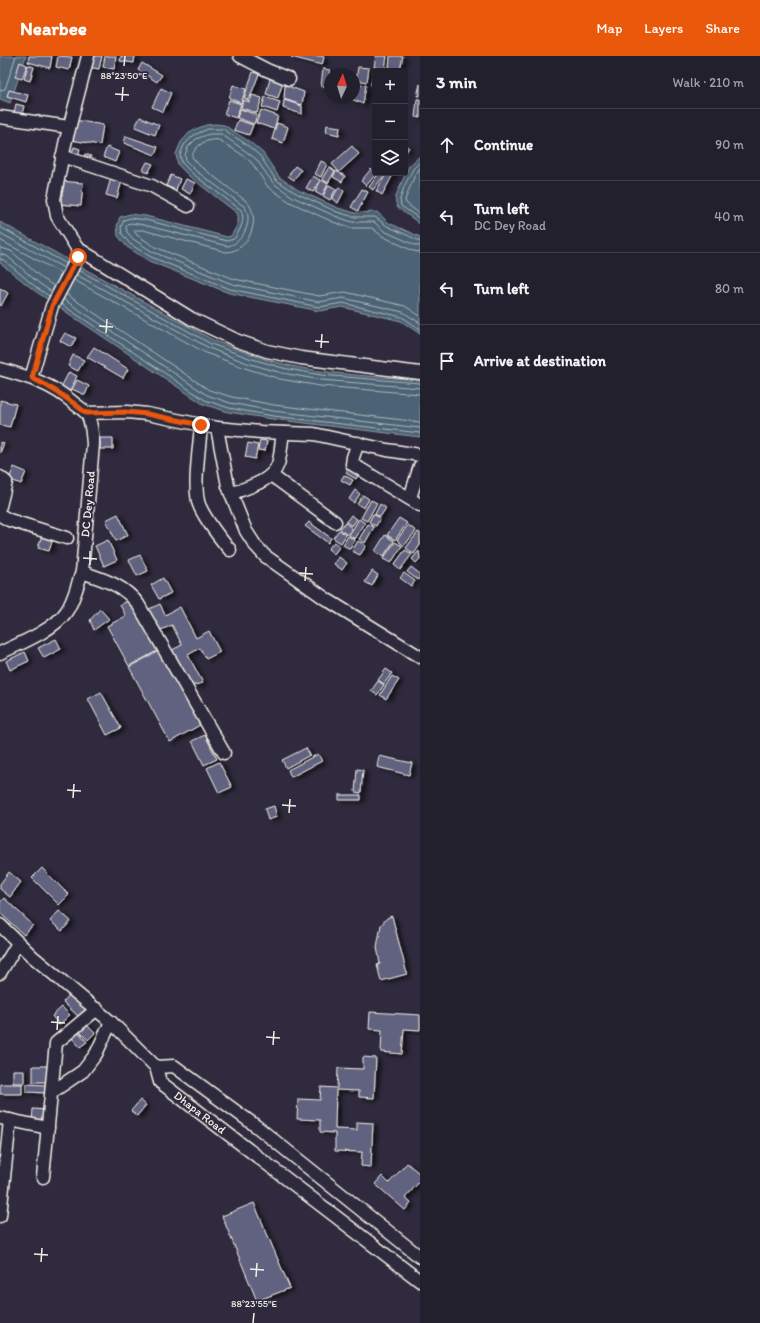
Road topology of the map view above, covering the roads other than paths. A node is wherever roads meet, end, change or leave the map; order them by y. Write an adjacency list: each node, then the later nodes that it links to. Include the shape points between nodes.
1 (88, 56): 5 (street)
2 (240, 56): 3 (street)
3 (289, 79)
4 (0, 117): 5 (street)
5 (69, 127): 6 (street)
6 (62, 156): 7 (street, via 152,186); 8 (street, via 54,199 57,216)
7 (188, 206)
8 (77, 252): 10 (street, via 192,319 238,341 267,351 301,358); 11 (street, via 52,306)
9 (0, 369): 11 (street)
10 (420, 373)
11 (32, 378): 12 (street, via 67,397)
12 (86, 413): 13 (street, via 147,414); 28 (street, DC Dey Road, via 92,427 93,444)
13 (201, 425): 14 (street); 27 (street, via 198,502)
14 (217, 428): 15 (street); 21 (street)
15 (283, 433): 16 (street, via 314,434); 19 (street, via 278,464)
16 (358, 443): 17 (street); 22 (street, via 352,464)
17 (420, 455)
18 (420, 466): 22 (street)
19 (271, 475): 21 (street); 25 (street)
20 (0, 477): 23 (street, via 6,482)
21 (231, 494): 30 (street, via 246,531 266,556 326,599)
22 (415, 502)
23 (0, 506)
24 (0, 515): 26 (street)
25 (335, 522)
26 (67, 538)
27 (230, 550)
28 (82, 572): 29 (street, DC Dey Road, via 66,613 49,628); 31 (street, via 109,582 131,595)
29 (0, 653)
30 (420, 657)
31 (224, 753)
32 (0, 925): 33 (street, Dhapa Road)
33 (18, 943): 34 (street); 35 (street, Dhapa Road)
34 (0, 973)
35 (97, 1009): 36 (street, Dhapa Road); 38 (street, via 56,1043)
36 (111, 1022): 37 (street, Dhapa Road); 38 (street, via 96,1054 83,1071)
37 (156, 1067): 43 (street, via 174,1066 256,1126); 44 (street, Dhapa Road, via 160,1082)
38 (52, 1092): 40 (street)
39 (5, 1119): 40 (street); 42 (street)
40 (48, 1128): 41 (street)
41 (43, 1177)
42 (0, 1216)
43 (420, 1256)
44 (420, 1281)

